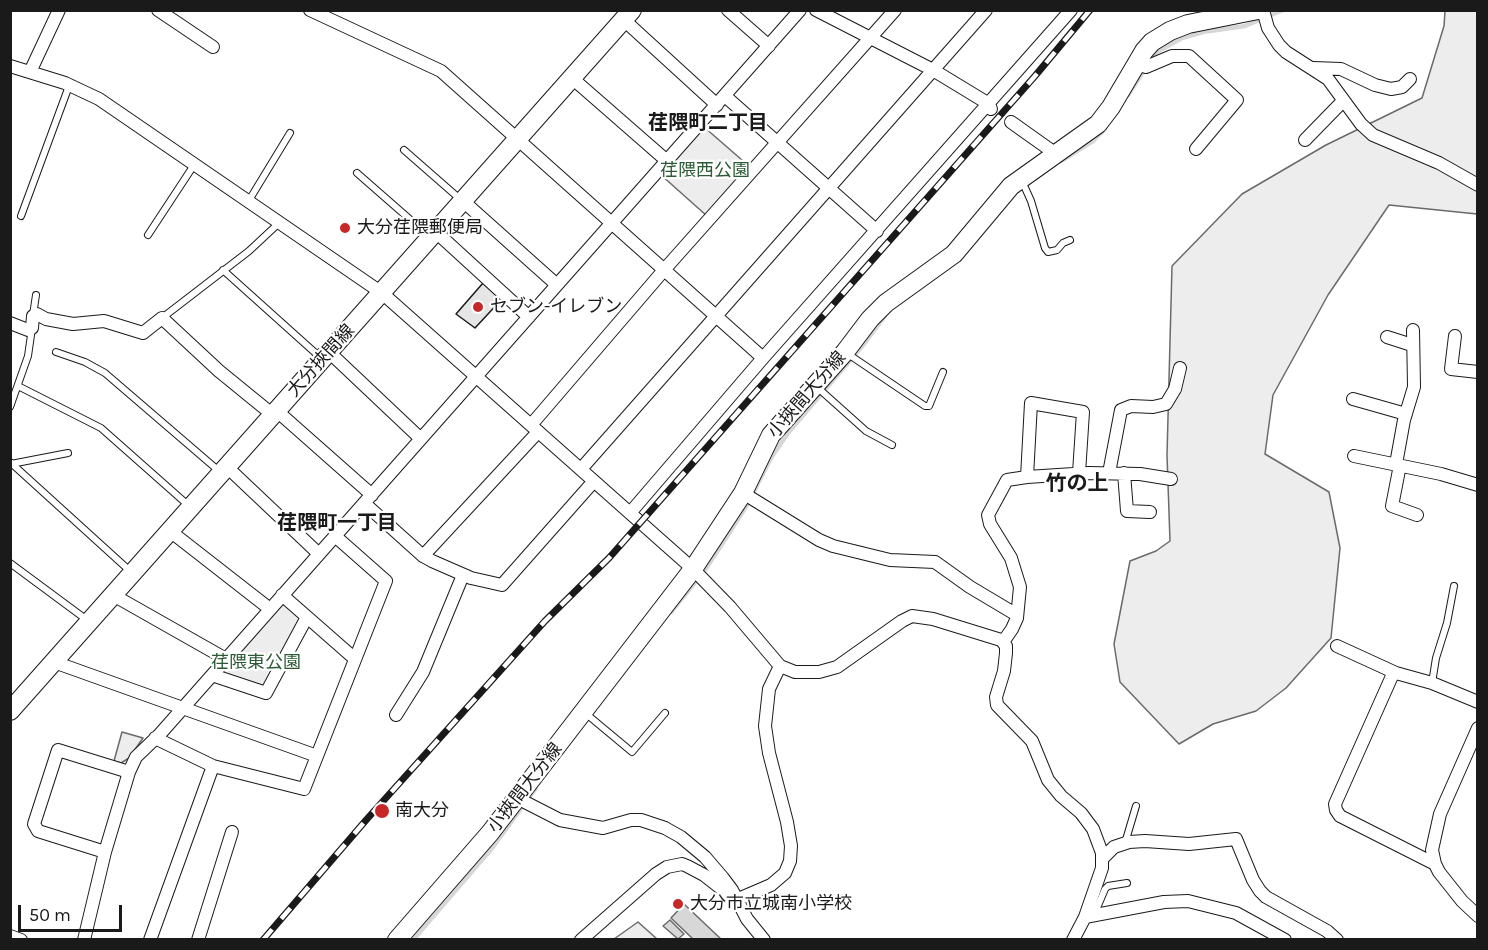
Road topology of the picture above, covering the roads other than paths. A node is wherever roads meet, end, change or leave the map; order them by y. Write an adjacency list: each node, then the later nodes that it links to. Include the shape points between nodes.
1 (59, 10): 19 (street)
2 (158, 10): 14 (street)
3 (310, 10): 28 (street, via 441,71)
4 (728, 10): 13 (street)
5 (800, 10): 13 (street)
6 (816, 10): 12 (street)
7 (896, 10): 12 (street)
8 (986, 10): 18 (street)
9 (1071, 10): 25 (street)
10 (1261, 10): 15 (main road, 小挾間大分線, via 1170,31 1152,42); 16 (street, via 1268,28 1286,52)
11 (628, 15): 20 (main road, 大分挾間線); 23 (street)
12 (870, 38): 18 (street); 30 (street)
13 (769, 46): 23 (street)
14 (213, 47)
15 (1136, 64): 31 (street, via 1146,67 1172,56 1189,56 1237,100); 33 (main road, 小挾間大分線, via 1102,119)
16 (1313, 68): 21 (street, via 1341,69 1391,89 1402,87); 24 (street, via 1328,79)
17 (11, 70): 19 (street)
18 (933, 70): 25 (street); 39 (street)
19 (30, 72): 22 (street)
20 (572, 78): 28 (main road, 大分挾間線); 34 (street)
21 (1410, 79)
22 (69, 85): 35 (street, via 99,99); 42 (lane)
23 (721, 100): 30 (street); 34 (street)
24 (1343, 100): 29 (street); 38 (street, via 1373,135 1439,163)
25 (990, 106): 45 (street)
26 (1011, 122): 33 (street)
27 (290, 133): 41 (lane)
28 (518, 139): 40 (main road, 大分挾間線); 44 (street)
29 (1305, 140)
30 (778, 143): 39 (street); 50 (street)
31 (1196, 149)
32 (404, 150): 40 (lane)
33 (1056, 154): 37 (main road, 小挾間大分線)
34 (667, 162): 44 (street)
35 (194, 165): 41 (street); 46 (lane)
36 (357, 173): 47 (lane)
37 (1021, 178): 48 (lane, via 1048,252); 64 (main road, 小挾間大分線, via 954,254 877,311)
38 (1478, 185)
39 (829, 188): 45 (street); 54 (street)
40 (463, 201): 47 (main road, 大分挾間線); 51 (street)
41 (248, 202): 43 (street)
42 (21, 216)
43 (279, 223): 49 (lane); 52 (street)
44 (611, 224): 50 (street); 51 (street)
45 (877, 231): 66 (street)
46 (148, 235)
47 (433, 235): 52 (main road, 大分挾間線); 55 (street)
48 (1070, 240)
49 (223, 270): 56 (lane); 65 (lane)
50 (664, 270): 54 (street); 77 (street)
51 (557, 285): 55 (street)
52 (382, 293): 65 (main road, 大分挾間線); 70 (street)
53 (36, 295): 57 (lane)
54 (715, 316): 66 (street); 85 (street)
55 (529, 317): 70 (street)
56 (162, 318): 57 (street, via 143,333 104,321 73,324 37,314); 75 (street, via 219,371)
57 (33, 322): 58 (street, via 28,330); 72 (lane)
58 (10, 323)
59 (1413, 330): 62 (street)
60 (1455, 336): 69 (street, via 1451,369)
61 (1387, 337): 62 (street)
62 (1412, 345): 76 (street, via 1414,387)
63 (56, 352): 84 (lane, via 105,373)
64 (844, 352): 68 (lane, via 925,406); 71 (main road, 小挾間大分線)
65 (326, 356): 75 (main road, 大分挾間線); 78 (street)
66 (763, 358): 97 (street)
67 (1180, 368): 87 (street, via 1166,404 1131,406 1121,411)
68 (943, 372)
69 (1478, 372)
70 (476, 377): 77 (street); 78 (street)
71 (815, 385): 79 (lane, via 866,430); 93 (main road, 小挾間大分線, via 771,435)
72 (18, 386): 74 (lane); 95 (lane, via 101,428)
73 (1353, 399): 76 (street)
74 (10, 407)
75 (275, 413): 84 (main road, 大分挾間線); 94 (street)
76 (1406, 414): 83 (street)
77 (534, 428): 85 (street); 102 (street)
78 (421, 439): 94 (street)
79 (892, 445)
80 (68, 453): 82 (lane)
81 (1354, 456): 83 (street)
82 (11, 463): 105 (lane)
83 (1398, 464): 92 (street); 98 (street, via 1392,506)
84 (224, 470): 95 (main road, 大分挾間線); 101 (street)
85 (581, 470): 91 (street)
86 (1079, 473): 87 (street); 89 (street); 89 (street, via 1083,412 1031,403)
87 (1109, 473): 88 (street)
88 (1124, 473): 90 (street); 96 (street, via 1128,511)
89 (1027, 477): 111 (street, via 1007,480 988,515 1016,573 1020,587)
90 (1171, 479)
91 (594, 481): 97 (street); 106 (street, via 501,585)
92 (1478, 485)
93 (743, 494): 104 (main road, 小挾間大分線); 111 (street, via 833,546 890,560 935,562)
94 (368, 499): 100 (street); 102 (street)
95 (191, 507): 99 (main road, 大分挾間線)
96 (1150, 512)
97 (630, 513): 104 (street)
98 (1418, 515)
99 (170, 531): 105 (main road, 大分挾間線); 110 (street)
100 (335, 536): 101 (street); 117 (street, via 386,581)
101 (319, 554): 109 (street)
102 (423, 556): 106 (street)
103 (10, 563): 113 (lane)
104 (693, 569): 119 (street); 126 (main road, 小挾間大分線)
105 (132, 573): 108 (main road, 大分挾間線)
106 (463, 574): 128 (street, via 423,672)
107 (1454, 586): 122 (lane)
108 (113, 595): 113 (main road, 大分挾間線); 116 (street)
109 (282, 596): 110 (street); 112 (street)
110 (270, 609): 116 (street)
111 (1017, 615): 114 (street)
112 (307, 617): 117 (street); 121 (street, via 266,693)
113 (90, 622): 118 (main road, 大分挾間線)
114 (1003, 642): 119 (street, via 912,616 837,667 795,672); 140 (street, via 1006,664 997,705 1032,741 1054,789 1093,829)
115 (1337, 645): 120 (street)
116 (226, 659): 121 (street)
117 (355, 659): 132 (street)
118 (54, 662): 124 (street); 125 (main road, 大分挾間線)
119 (780, 666): 143 (street, via 769,688 765,726 791,855 785,873 776,882)
120 (1396, 673): 122 (street); 141 (street, via 1335,807 1340,816)
121 (212, 675): 124 (street)
122 (1432, 683): 123 (street)
123 (1478, 702)
124 (182, 708): 130 (street); 132 (street)
125 (10, 711)
126 (584, 712): 127 (lane, via 633,752); 135 (main road, 小挾間大分線)
127 (665, 713)
128 (396, 715)
129 (1478, 728): 131 (street)
130 (155, 738): 133 (street); 134 (street, via 136,757)
131 (1473, 751): 141 (street, via 1437,822 1432,850)
132 (317, 756): 133 (street, via 304,789)
133 (213, 766): 149 (street)
134 (129, 772): 139 (street); 139 (street, via 58,750 34,824 38,831)
135 (518, 798): 143 (street, via 552,817 596,828 631,820 665,828 705,857); 151 (main road, 小挾間大分線)
136 (1136, 806): 138 (lane)
137 (232, 831): 150 (street)
138 (1124, 843): 140 (street); 156 (street, via 1189,844 1236,839 1253,880 1266,897)
139 (105, 852): 148 (street)
140 (1102, 859): 144 (street)
141 (1435, 864): 145 (street, via 1449,886)
142 (1127, 883): 144 (lane, via 1108,886)
143 (736, 900): 152 (street, via 694,869 674,865 656,874); 153 (street)
144 (1090, 916): 154 (street); 155 (street, via 1188,901 1236,913)
145 (1478, 916)
146 (10, 936): 147 (street)
147 (21, 939)
148 (84, 939)
149 (150, 939)
150 (198, 939)
151 (397, 939)
152 (581, 939)
153 (764, 939)
154 (1073, 939)
155 (1285, 939)
156 (1337, 939)

